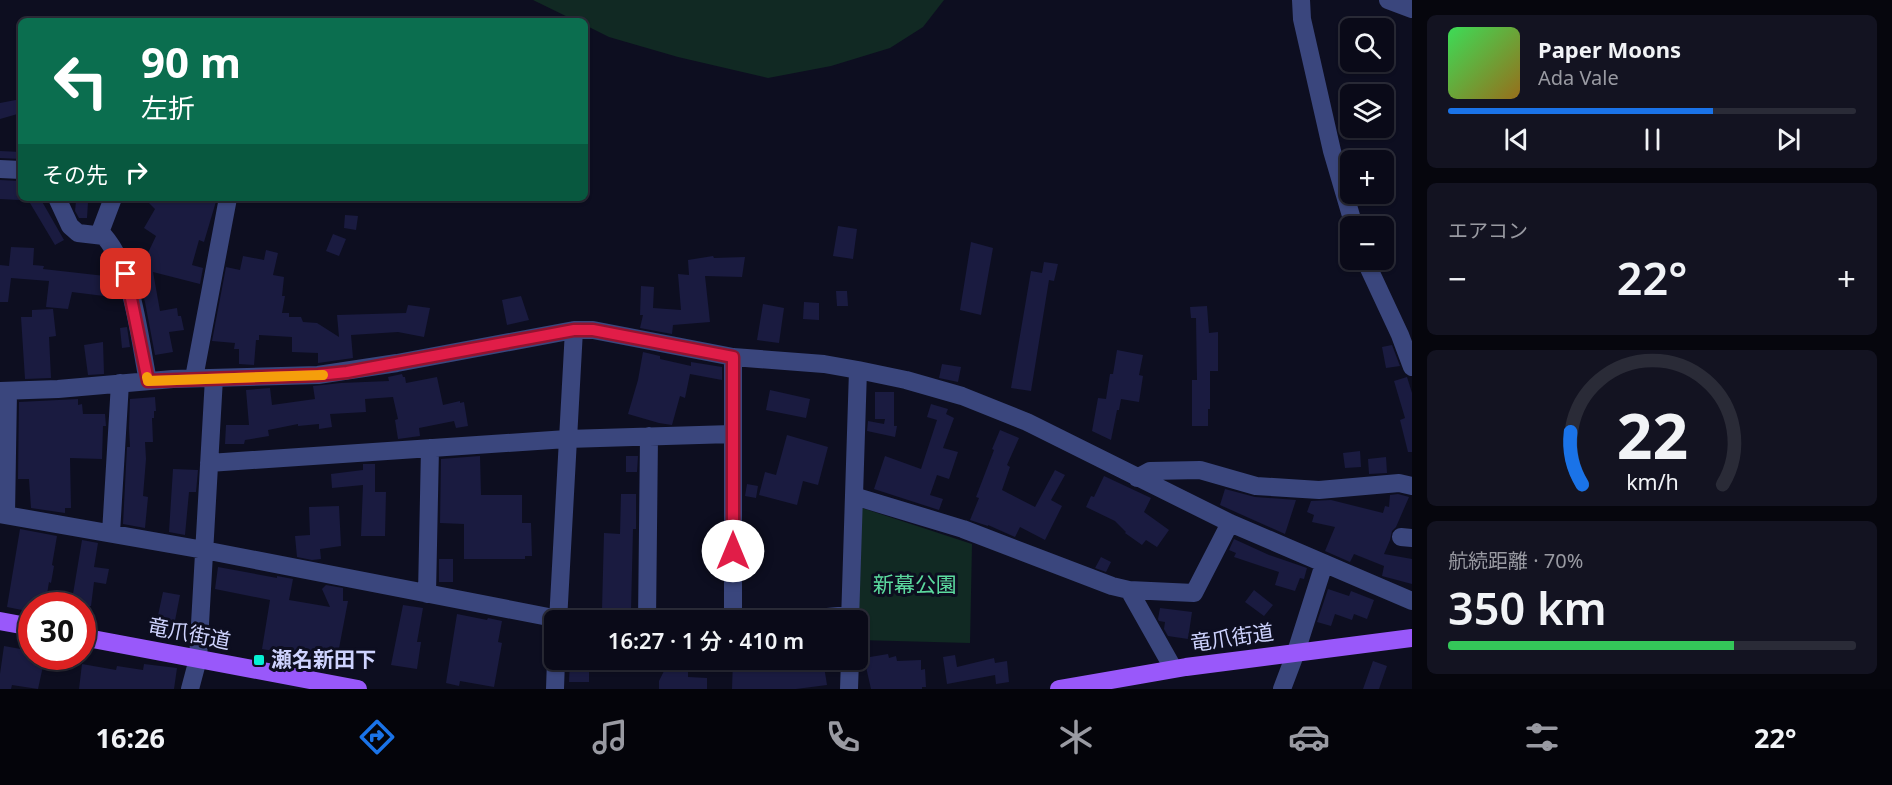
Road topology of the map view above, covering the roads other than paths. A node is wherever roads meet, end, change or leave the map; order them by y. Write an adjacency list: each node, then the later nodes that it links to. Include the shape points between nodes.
1 (1301, 0): 9 (street, via 1332,151)
2 (1388, 0): 3 (street)
3 (1412, 9)
4 (0, 169): 5 (street)
5 (18, 170)
6 (58, 201): 10 (street, via 70,226 78,233)
7 (112, 201): 10 (street)
8 (227, 201): 16 (street)
9 (1351, 216)
10 (99, 235): 18 (street, via 113,246 126,274)
11 (1370, 270): 14 (street)
12 (574, 330): 13 (street, via 593,330); 17 (street, via 347,372); 23 (street)
13 (733, 357): 15 (street); 21 (street)
14 (1412, 367)
15 (858, 370): 26 (street, via 962,396 1027,422); 28 (street)
16 (194, 378): 17 (street); 18 (street)
17 (214, 378): 25 (street)
18 (148, 381): 19 (street)
19 (120, 383): 20 (street); 31 (street)
20 (4, 391): 29 (street)
21 (732, 434): 22 (street); 39 (street)
22 (649, 436): 23 (street); 38 (street)
23 (567, 439): 24 (street); 37 (street)
24 (430, 448): 25 (street); 35 (street)
25 (209, 463): 32 (street)
26 (1137, 478): 27 (street, via 1150,471 1200,470 1256,486 1319,490 1399,483); 30 (street)
27 (1412, 486)
28 (854, 496): 34 (street, via 963,530); 40 (street)
29 (3, 514): 31 (street)
30 (1230, 523): 33 (street); 34 (street, via 1194,593)
31 (111, 533): 32 (street)
32 (204, 550): 35 (street); 47 (street)
33 (1324, 564): 36 (street); 46 (street)
34 (1129, 590): 48 (street)
35 (427, 594): 41 (street)
36 (1412, 601)
37 (562, 610)
38 (647, 610)
39 (733, 610)
40 (850, 610)
41 (544, 617)
42 (0, 621): 43 (main road)
43 (18, 624)
44 (1412, 638): 46 (main road, 竜爪街道)
45 (96, 640): 47 (main road, 竜爪街道)
46 (1296, 652): 48 (main road, 竜爪街道); 57 (street)
47 (198, 659): 52 (street); 53 (main road, 竜爪街道)
48 (1173, 668): 51 (main road, 竜爪街道)
49 (556, 670): 54 (street)
50 (849, 670): 55 (street)
51 (1090, 687): 56 (main road, 竜爪街道)
52 (190, 689)
53 (358, 689)
54 (555, 689)
55 (849, 689)
56 (1059, 689)
57 (1282, 689)

